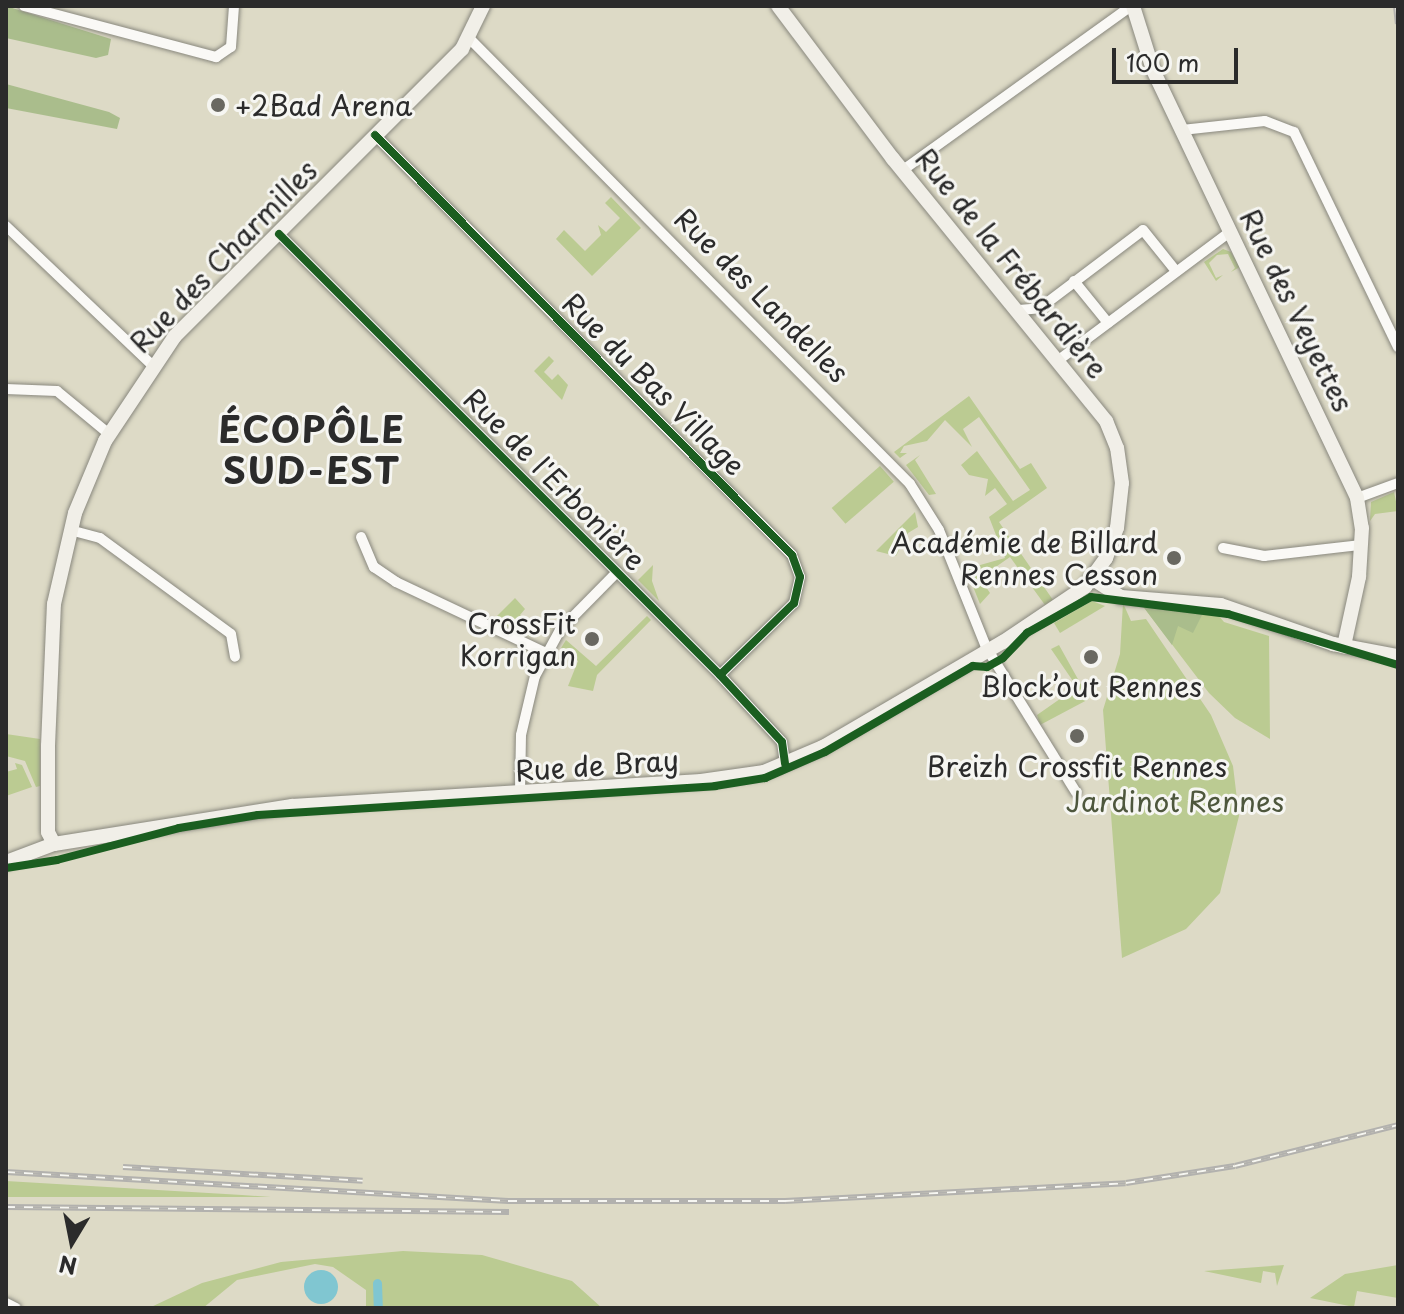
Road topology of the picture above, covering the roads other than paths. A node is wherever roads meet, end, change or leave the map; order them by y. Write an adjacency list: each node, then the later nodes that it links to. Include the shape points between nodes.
1 (24, 6): 2 (street, via 216,57 231,47)
2 (234, 6)
3 (483, 6): 6 (street)
4 (778, 6): 9 (street, Rue de la Frébardière)
5 (1132, 6): 7 (street, Rue des Veyettes, via 1153,70); 9 (street)
6 (469, 38): 8 (street, Rue des Charmilles); 31 (street, Rue des Landelles, via 910,484 939,530)
7 (1182, 130): 11 (street, Rue des Veyettes); 17 (street, via 1265,121 1294,132)
8 (375, 135): 12 (street, Rue des Charmilles); 35 (street, Rue du Bas Village, via 792,555 800,577 794,603)
9 (903, 170): 15 (street, Rue de la Frébardière)
10 (6, 226): 19 (street)
11 (1230, 232): 13 (street); 23 (street, Rue des Veyettes)
12 (279, 234): 19 (street, Rue des Charmilles); 28 (street, Rue de l'Erbonière)
13 (1176, 271): 14 (street, via 1143,230); 16 (street)
14 (1074, 281): 15 (street, via 1040,308); 16 (street)
15 (1019, 310): 18 (street, Rue de la Frébardière)
16 (1108, 323): 18 (street)
17 (1398, 347)
18 (1060, 359): 29 (street, Rue de la Frébardière, via 1106,421 1117,448 1122,483 1117,528)
19 (151, 364): 21 (street, Rue des Charmilles)
20 (6, 389): 21 (street, via 57,391)
21 (109, 434): 24 (street, Rue des Charmilles)
22 (1398, 483): 23 (street)
23 (1357, 498): 26 (street, Rue des Veyettes)
24 (70, 530): 34 (street, via 100,538 231,634); 39 (street, Rue des Charmilles, via 53,616)
25 (361, 537): 32 (street, via 374,567 396,582)
26 (1361, 545): 27 (street, via 1264,556); 30 (street, Rue des Veyettes)
27 (1223, 548)
28 (617, 572): 32 (street, via 576,610); 35 (street, Rue de l'Erbonière)
29 (1093, 579): 30 (street, via 1121,597 1221,605); 31 (street, Rue de Bray, via 1060,608)
30 (1344, 646): 33 (street)
31 (988, 651): 36 (street, Rue de Bray); 38 (street, Rue des Landelles, via 1069,779)
32 (546, 653): 37 (street, via 523,720)
33 (1398, 656)
34 (235, 657)
35 (720, 675): 36 (street, Rue de l'Erbonière, via 782,742)
36 (785, 764): 37 (street, Rue de Bray, via 729,779)
37 (520, 792): 39 (street, Rue de Bray, via 292,806)
38 (1072, 794)
39 (54, 844): 40 (street, Rue de Bray)
40 (6, 862)
41 (6, 1303): 42 (street)
42 (16, 1308)

